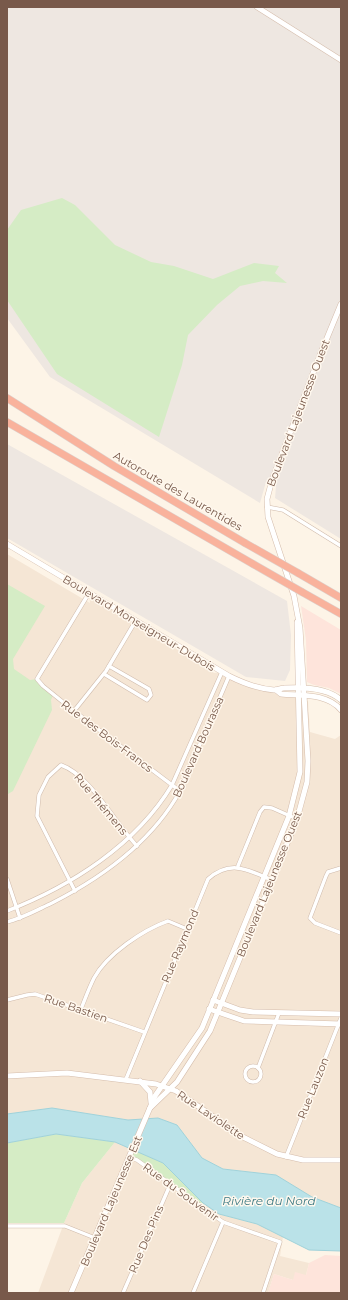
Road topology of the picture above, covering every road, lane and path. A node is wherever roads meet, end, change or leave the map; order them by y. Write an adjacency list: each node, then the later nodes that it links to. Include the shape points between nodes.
1 (257, 7): 2 (street)
2 (341, 60)
3 (341, 304): 8 (street, Boulevard Lajeunesse Ouest, via 272,480)
4 (7, 398): 12 (highway, Autoroute des Laurentides, bridge, via 123,472)
5 (7, 422): 7 (highway)
6 (7, 427): 7 (highway)
7 (26, 433): 13 (highway, bridge)
8 (267, 507): 10 (street, via 283,510); 14 (street, Boulevard Lajeunesse Ouest)
9 (7, 544): 11 (street, Boulevard Monseigneur-Dubois)
10 (341, 546)
11 (89, 593): 15 (street, Boulevard Monseigneur-Dubois); 27 (street, Rue des Bois-Francs, via 37,679)
12 (341, 598)
13 (341, 614)
14 (298, 615): 20 (street, Boulevard Lajeunesse Ouest); 21 (street, Boulevard Lajeunesse Ouest)
15 (135, 622): 16 (street); 17 (street, Boulevard Monseigneur-Dubois)
16 (109, 666): 18 (street); 18 (street, via 148,689 151,695 148,700)
17 (222, 672): 19 (street, Boulevard Monseigneur-Dubois); 28 (street, Boulevard Bourassa)
18 (104, 674): 27 (street)
19 (229, 676): 22 (street, Boulevard Monseigneur-Dubois, via 243,683); 29 (street, Boulevard Bourassa)
20 (298, 689): 21 (street, Boulevard Monseigneur-Dubois); 22 (street, Boulevard Monseigneur-Dubois); 23 (street, Boulevard Lajeunesse Ouest)
21 (304, 689): 24 (street, Boulevard Lajeunesse Ouest); 25 (street, Boulevard Monseigneur-Dubois, via 328,692)
22 (276, 690): 23 (street, Boulevard Monseigneur-Dubois, via 281,694)
23 (298, 695): 24 (street, Boulevard Monseigneur-Dubois); 30 (street, Boulevard Lajeunesse Ouest, via 300,772)
24 (304, 696): 26 (street, Boulevard Monseigneur-Dubois, via 328,700); 31 (street, Boulevard Lajeunesse Ouest, via 308,770)
25 (341, 700)
26 (341, 710)
27 (74, 711): 28 (street, Rue des Bois-Francs)
28 (172, 785): 29 (street, Rue des Bois-Francs); 32 (street, Boulevard Bourassa, via 162,802)
29 (180, 791): 33 (street, Boulevard Bourassa, via 171,807)
30 (289, 816): 31 (street); 34 (street, via 268,806 262,809); 36 (street, Boulevard Lajeunesse Ouest)
31 (297, 819): 38 (street, Boulevard Lajeunesse Ouest)
32 (130, 838): 33 (street, Rue Thémens); 39 (street, Boulevard Bourassa); 39 (street, Rue Thémens, via 83,780 70,768 61,765 48,777 39,795 37,816)
33 (137, 846): 40 (street, Boulevard Bourassa)
34 (238, 866): 36 (street); 45 (street, Rue Raymond, via 220,871 208,879)
35 (341, 868): 46 (street, via 328,872 310,918 315,923)
36 (264, 877): 38 (street); 48 (street, Boulevard Lajeunesse Ouest)
37 (7, 879): 41 (street)
38 (272, 880): 49 (street, Boulevard Lajeunesse Ouest)
39 (70, 881): 40 (street, Rue Thémens); 41 (street, Boulevard Bourassa)
40 (75, 891): 43 (street, Boulevard Bourassa)
41 (17, 907): 42 (street, Boulevard Bourassa); 43 (street)
42 (7, 911)
43 (20, 918): 44 (street, Boulevard Bourassa)
44 (7, 922)
45 (187, 929): 50 (street, via 168,921 137,937 108,959 94,977); 58 (street, Rue Raymond)
46 (341, 933)
47 (7, 1000): 50 (street, Rue Bastien, via 35,994)
48 (214, 1000): 49 (street); 51 (street, Boulevard Lajeunesse Ouest)
49 (222, 1003): 52 (street, Boulevard Lajeunesse Ouest); 53 (street, via 246,1011)
50 (81, 1009): 58 (street, Rue Bastien)
51 (209, 1009): 52 (street); 63 (street, Boulevard Lajeunesse Ouest, via 198,1035)
52 (218, 1013): 56 (street, via 244,1021); 64 (street, Boulevard Lajeunesse Ouest, via 207,1037)
53 (278, 1013): 54 (street); 56 (street)
54 (341, 1014)
55 (341, 1018): 57 (street, Rue Lauzon)
56 (275, 1023): 57 (street); 59 (street)
57 (340, 1024): 67 (street, Rue Lauzon)
58 (144, 1032): 61 (street, Rue Raymond)
59 (258, 1068): 59 (street, via 261,1077 256,1082 250,1082 245,1076 246,1070 252,1066)
60 (7, 1076): 61 (street, Rue Laviolette, via 67,1073)
61 (126, 1079): 62 (street, Rue Laviolette)
62 (139, 1081): 63 (street, Rue Laviolette); 65 (street, via 150,1092)
63 (163, 1086): 64 (street, Rue Laviolette); 65 (street, Boulevard Lajeunesse Est, via 155,1096)
64 (170, 1088): 65 (street, Boulevard Lajeunesse Est); 67 (street, Rue Laviolette, via 243,1137)
65 (149, 1111): 66 (street, Boulevard Lajeunesse Est)
66 (130, 1157): 69 (street, Rue du Souvenir); 72 (street, Boulevard Lajeunesse Est)
67 (286, 1157): 68 (street, Rue Laviolette, via 316,1161)
68 (341, 1160)
69 (170, 1185): 70 (street, Rue du Souvenir); 74 (street, Rue Des Pins)
70 (223, 1222): 75 (street); 76 (street, Rue du Souvenir, via 280,1242)
71 (7, 1226): 72 (street, via 65,1226)
72 (95, 1238): 73 (street, Boulevard Lajeunesse Est)
73 (71, 1293)
74 (123, 1293)
75 (193, 1293)
76 (263, 1293)

